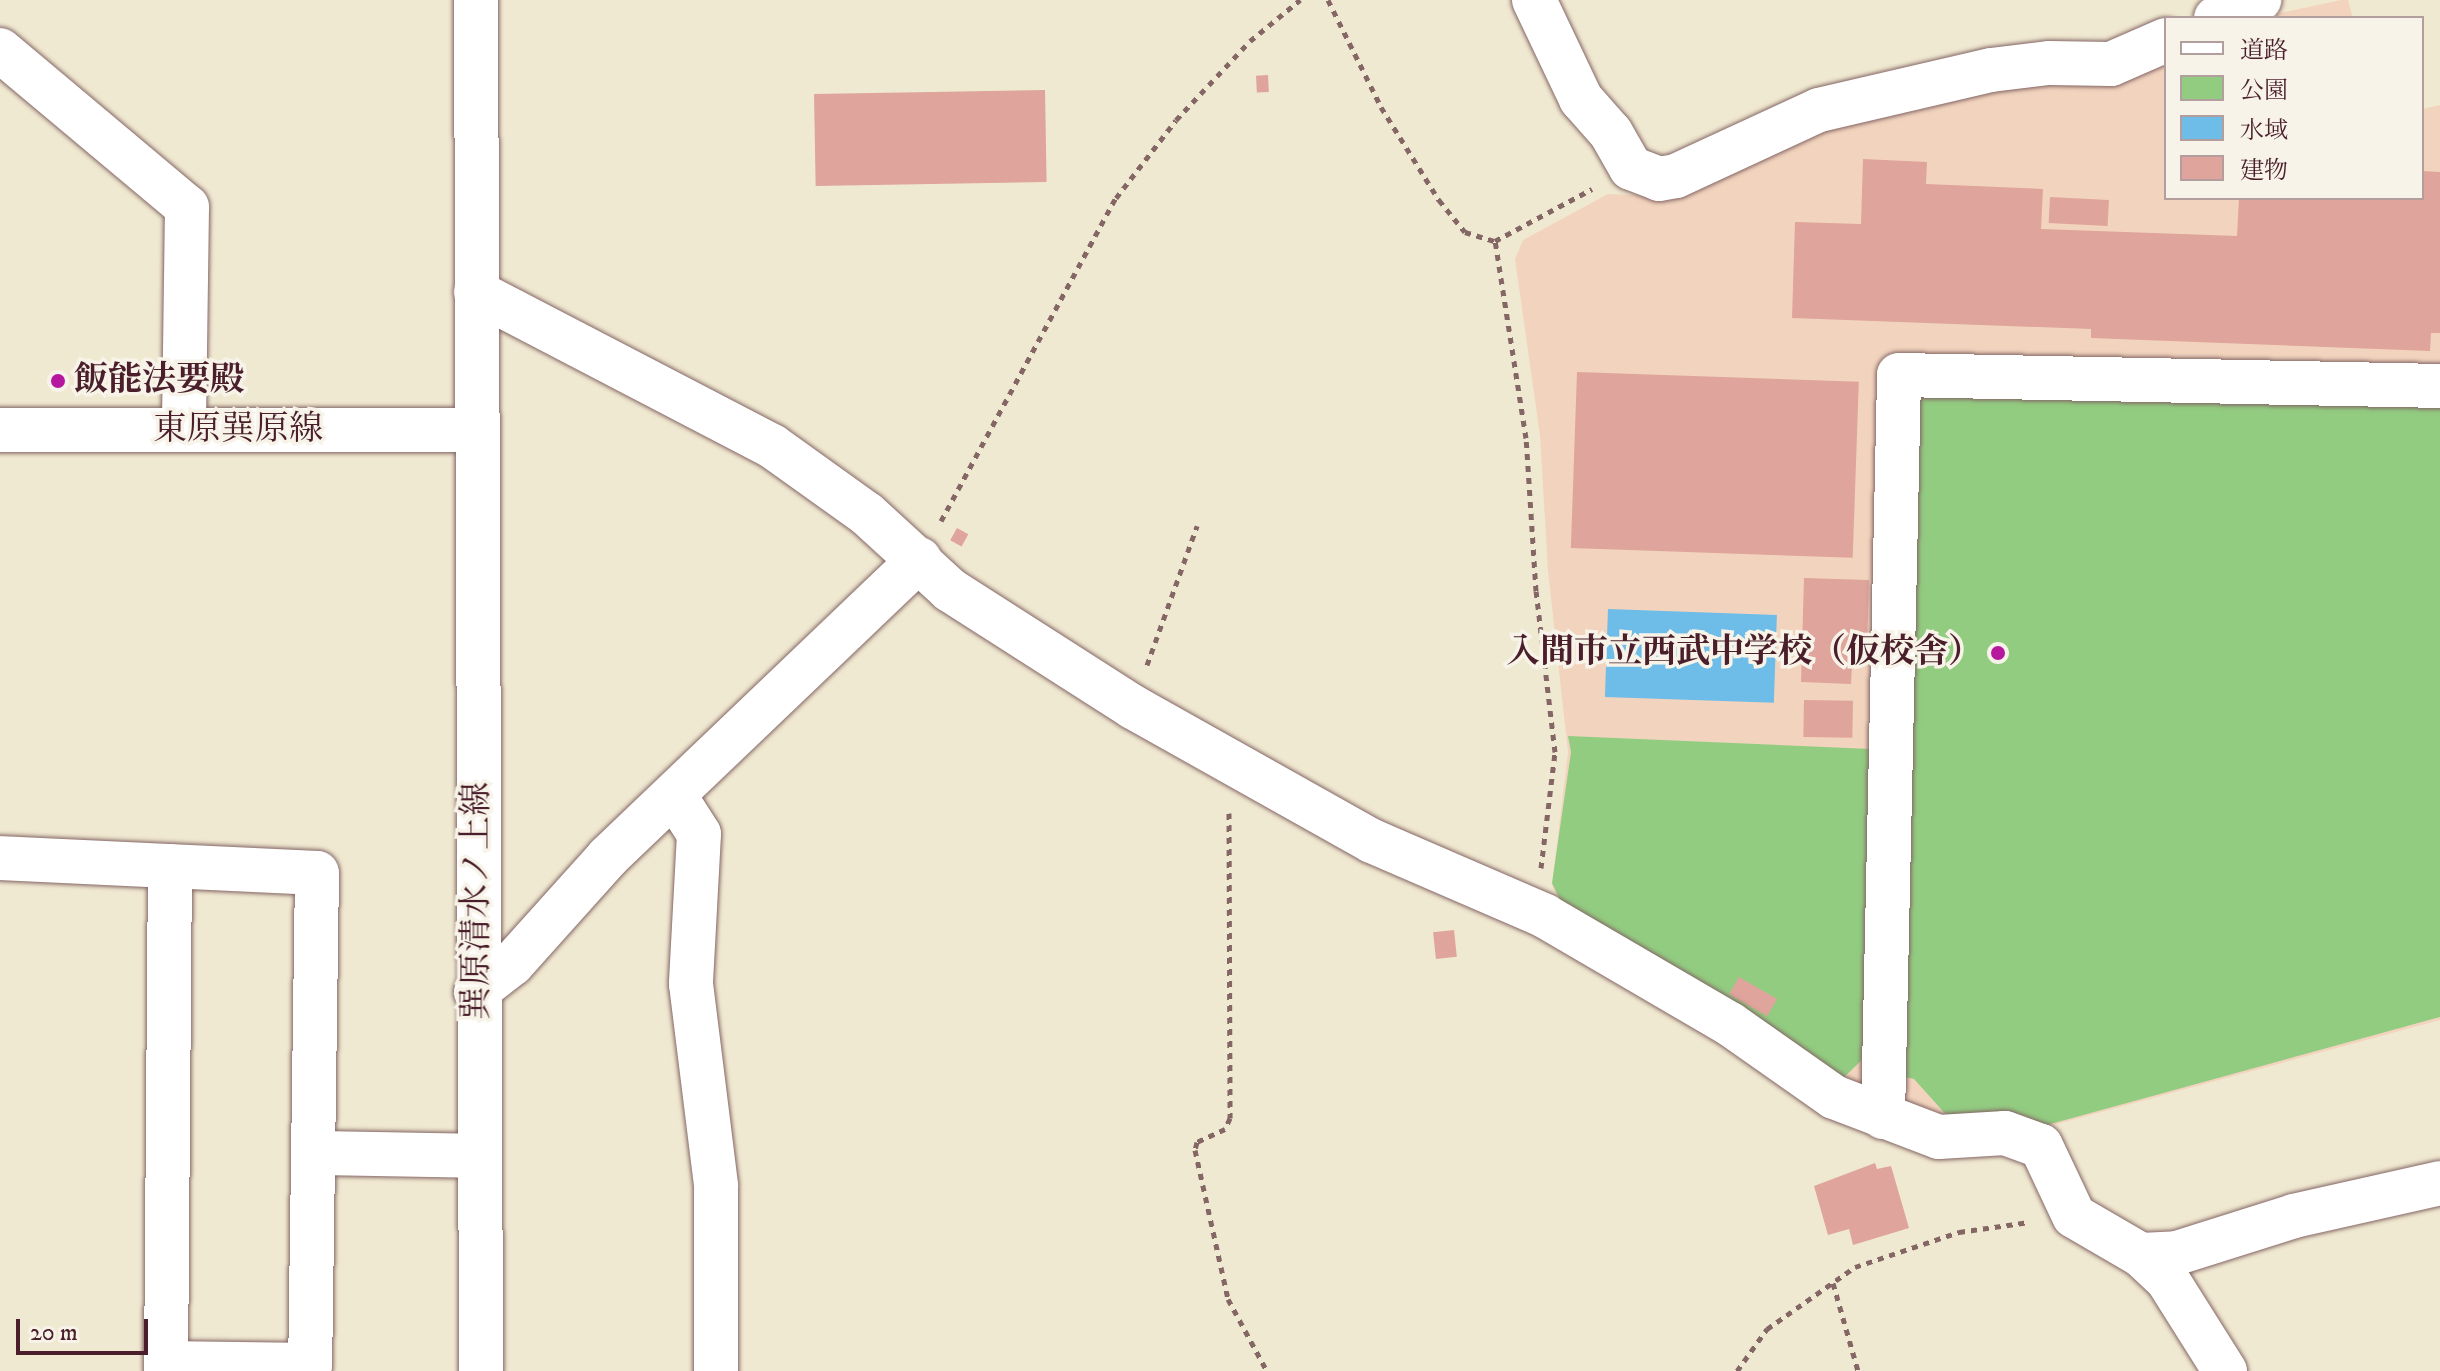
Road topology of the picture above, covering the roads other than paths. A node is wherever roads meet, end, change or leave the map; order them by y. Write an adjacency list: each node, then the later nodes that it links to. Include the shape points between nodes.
1 (476, 0): 7 (street, 巽原清水ノ上線)
2 (1534, 0): 5 (street, via 1581,99 1611,133 1631,168 1659,179 1819,110 1991,70 2049,63 2111,64)
3 (2259, 0): 4 (street)
4 (2221, 16)
5 (2164, 41)
6 (0, 50): 10 (street, via 187,207)
7 (476, 292): 11 (street, 巽原清水ノ上線); 12 (street, via 772,446)
8 (2440, 386): 17 (street, via 1899,375)
9 (0, 430): 10 (street, 東原巽原線)
10 (184, 430): 11 (street, 東原巽原線)
11 (476, 430): 16 (street, 巽原清水ノ上線)
12 (920, 559): 13 (street); 17 (street, via 950,590 1133,707 1372,841 1545,916 1730,1024 1834,1097)
13 (674, 795): 16 (street, via 608,857 512,964); 24 (street, via 699,834 691,984 716,1186)
14 (0, 858): 15 (street)
15 (170, 866): 18 (street, via 317,873); 22 (street)
16 (476, 992): 19 (street, 巽原清水ノ上線)
17 (1883, 1117): 21 (street, via 1939,1137 2005,1133 2041,1146 2074,1216)
18 (314, 1153): 19 (street); 22 (street, via 310,1365)
19 (478, 1156): 23 (street, 巽原清水ノ上線)
20 (2440, 1183): 21 (street, via 2294,1216 2177,1253)
21 (2141, 1255): 25 (street, via 2167,1279)
22 (166, 1367)
23 (481, 1371)
24 (716, 1371)
25 (2225, 1371)

